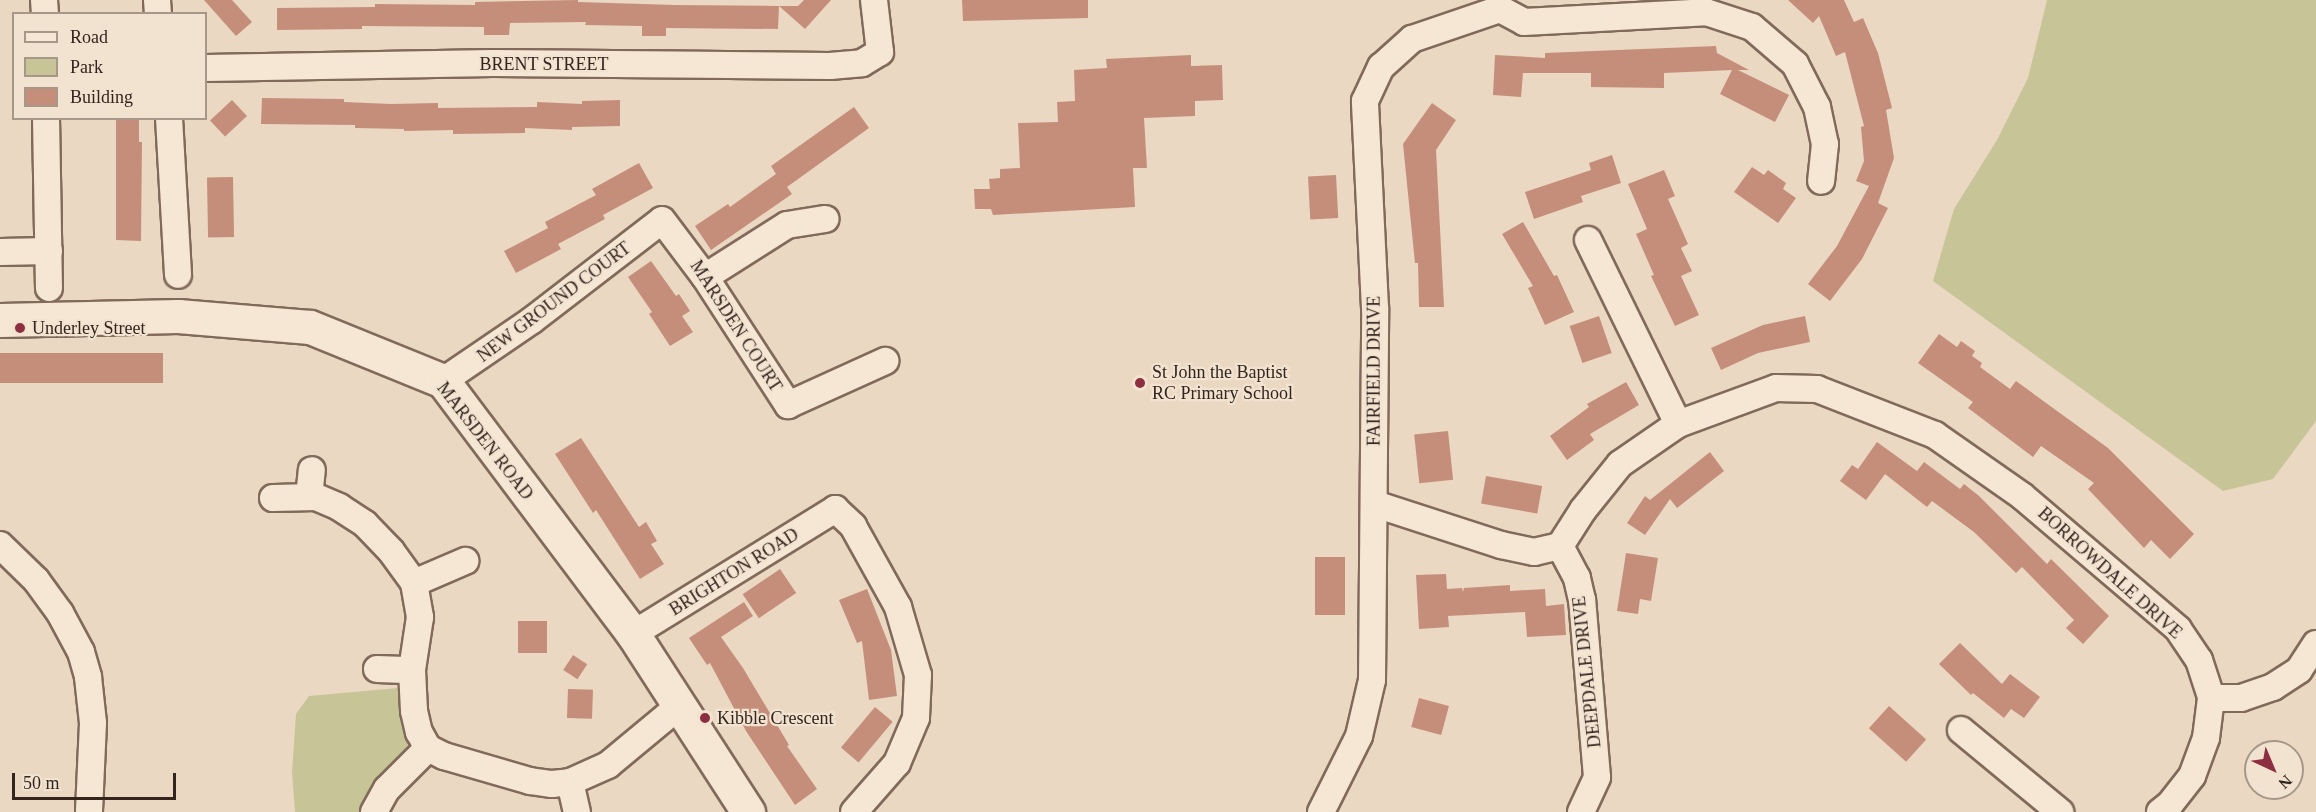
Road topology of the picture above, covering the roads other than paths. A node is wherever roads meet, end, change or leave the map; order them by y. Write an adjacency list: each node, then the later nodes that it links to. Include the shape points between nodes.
1 (874, 0): 3 (street, BRENT STREET, via 880,52 862,63)
2 (1502, 5): 6 (street, via 1524,22 1706,12 1752,27 1795,64 1817,107 1825,144); 22 (street, FAIRFIELD DRIVE, via 1412,39 1381,67 1365,101 1375,308)
3 (207, 68)
4 (46, 120): 10 (street)
5 (169, 120): 12 (street)
6 (1821, 181)
7 (826, 219): 13 (street, via 787,225)
8 (663, 220): 13 (street, MARSDEN COURT); 17 (street, NEW GROUND COURT, via 531,321)
9 (1588, 240): 18 (street)
10 (49, 251): 11 (street); 14 (street)
11 (0, 252)
12 (178, 275)
13 (705, 277): 16 (street, MARSDEN COURT, via 788,405)
14 (49, 288)
15 (0, 320): 17 (street, MARSDEN ROAD, via 178,316 310,327)
16 (885, 361)
17 (443, 381): 27 (street, MARSDEN ROAD)
18 (1678, 424): 24 (street, via 1620,464); 31 (street, BORROWDALE DRIVE, via 1776,388 1817,389 1935,435 2022,496 2178,629 2199,660)
19 (312, 470): 20 (street)
20 (309, 497): 21 (street); 26 (street, via 316,496 339,507 365,524)
21 (273, 498)
22 (1375, 504): 24 (street, via 1501,545 1534,552); 41 (street, FAIRFIELD DRIVE, via 1372,680 1359,736)
23 (0, 545): 37 (street, via 36,580 81,652 93,723)
24 (1560, 546): 42 (street, DEEPDALE DRIVE, via 1577,578 1582,600 1597,767 1597,777)
25 (465, 561): 26 (street)
26 (414, 583): 30 (street, via 420,617)
27 (633, 634): 32 (street, MARSDEN ROAD); 36 (street, BRIGHTON ROAD, via 835,509 853,526 898,607 918,675 916,717 897,764)
28 (2316, 644): 31 (street, via 2299,670 2273,687 2241,698)
29 (377, 669): 30 (street)
30 (412, 670): 34 (street, via 414,711)
31 (2211, 698): 44 (street, BORROWDALE DRIVE, via 2206,738 2193,776)
32 (679, 706): 35 (street, via 608,765); 40 (street, MARSDEN ROAD)
33 (1961, 730): 43 (street)
34 (428, 748): 35 (street, via 530,781); 38 (street, via 387,789)
35 (570, 782): 39 (street)
36 (858, 811)
37 (89, 812)
38 (374, 812)
39 (577, 812)
40 (748, 812)
41 (1321, 812)
42 (1581, 812)
43 (2060, 812)
44 (2160, 812)

